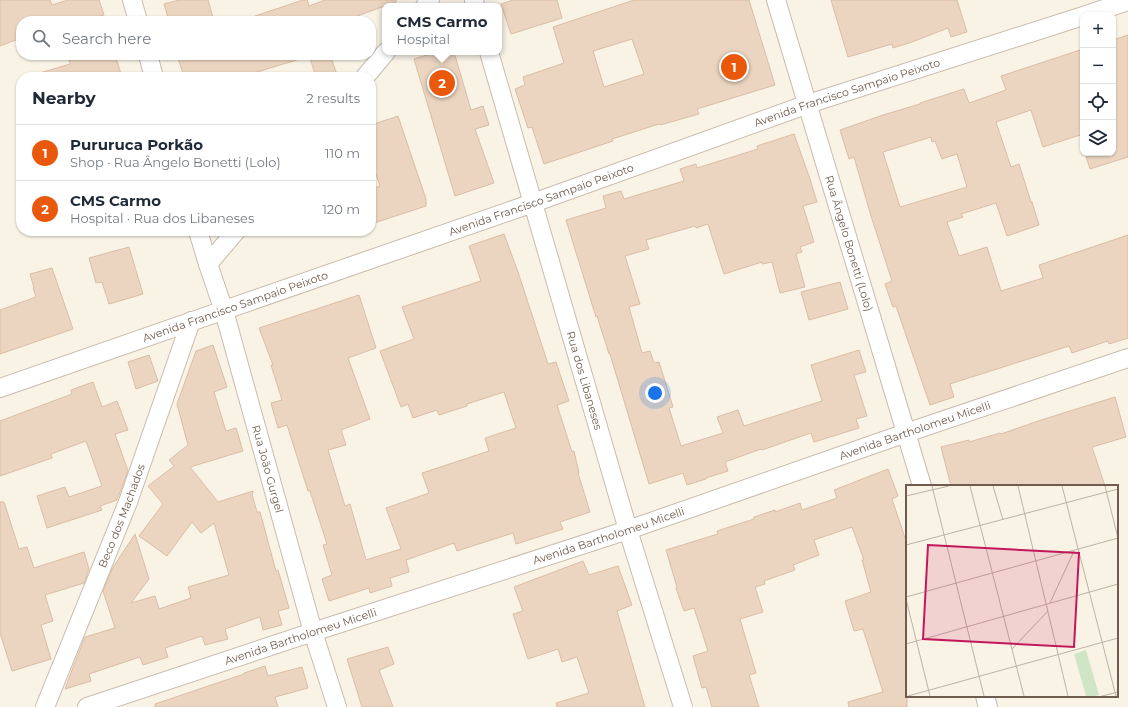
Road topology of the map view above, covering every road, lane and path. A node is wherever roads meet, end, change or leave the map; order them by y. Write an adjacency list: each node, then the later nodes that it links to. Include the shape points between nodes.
1 (132, 0): 5 (street)
2 (776, 0): 12 (street, Rua Ângelo Bonetti (Lolo))
3 (1128, 2): 4 (street)
4 (1096, 12)
5 (137, 16)
6 (1080, 17): 12 (street, Avenida Francisco Sampaio Peixoto)
7 (383, 55): 11 (street)
8 (490, 55): 13 (street, Rua dos Libaneses)
9 (149, 60): 10 (street)
10 (153, 72)
11 (369, 72)
12 (808, 104): 13 (street, Avenida Francisco Sampaio Peixoto); 21 (street, Rua Ângelo Bonetti (Lolo))
13 (534, 203): 17 (street, Avenida Francisco Sampaio Peixoto); 23 (street, Rua dos Libaneses)
14 (200, 236): 16 (street, Rua João Gurgel)
15 (232, 236): 16 (street)
16 (208, 264): 17 (street, Rua João Gurgel)
17 (224, 311): 18 (street, Avenida Francisco Sampaio Peixoto); 24 (street, Rua João Gurgel)
18 (192, 322): 20 (street, Avenida Francisco Sampaio Peixoto); 26 (street, Beco dos Machados, via 128,502)
19 (1128, 358): 21 (street, Avenida Bartholomeu Micelli)
20 (0, 388)
21 (906, 433): 22 (street, Rua Ângelo Bonetti (Lolo)); 23 (street, Avenida Bartholomeu Micelli)
22 (922, 485)
23 (628, 530): 24 (street, Avenida Bartholomeu Micelli); 29 (street, Rua dos Libaneses)
24 (314, 632): 27 (street, Avenida Bartholomeu Micelli); 28 (street, Rua João Gurgel)
25 (985, 697): 30 (street)
26 (45, 707)
27 (87, 707)
28 (337, 707)
29 (683, 707)
30 (988, 707)

